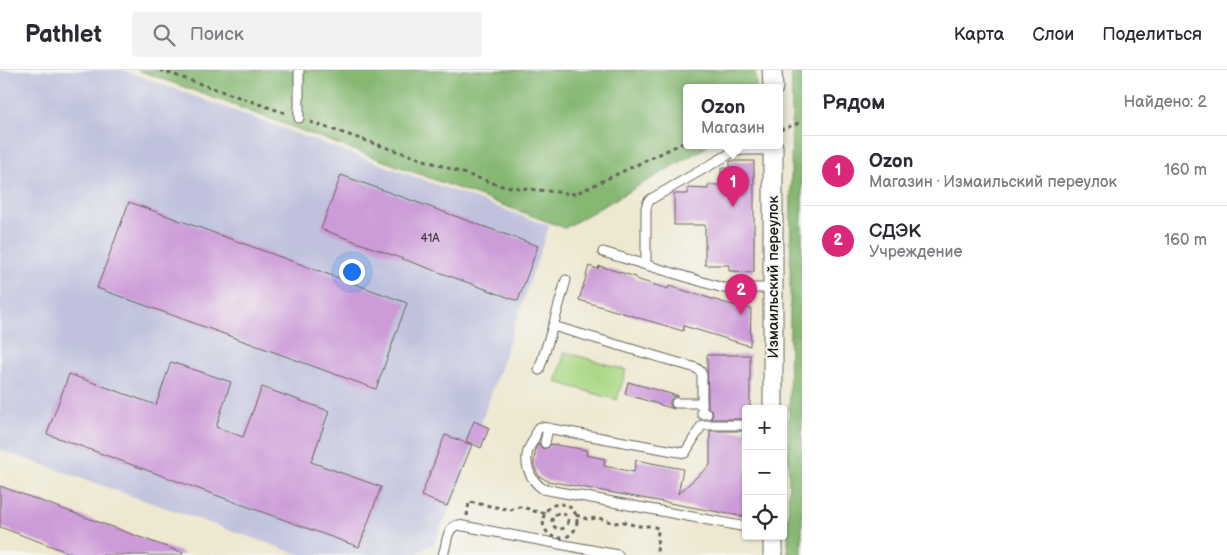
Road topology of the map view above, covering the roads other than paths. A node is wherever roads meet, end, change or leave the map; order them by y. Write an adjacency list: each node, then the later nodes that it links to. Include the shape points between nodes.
1 (299, 70): 4 (lane)
2 (772, 70): 3 (street)
3 (772, 84)
4 (299, 118)
5 (756, 149): 8 (lane, via 738,150 648,202)
6 (773, 149): 10 (street, Измаильский переулок)
7 (603, 252): 8 (lane)
8 (646, 264): 10 (lane, via 723,288)
9 (566, 280): 11 (lane)
10 (773, 288): 15 (street, Измаильский переулок)
11 (553, 326): 12 (lane); 14 (lane, via 696,368 702,375)
12 (539, 370)
13 (676, 403): 14 (lane)
14 (702, 403): 16 (lane)
15 (773, 405)
16 (702, 425): 17 (lane); 18 (lane, via 685,453)
17 (742, 425)
18 (548, 428): 19 (lane); 20 (lane, via 538,428 527,462 531,477 544,489)
19 (545, 443)
20 (742, 526)
21 (773, 540): 24 (street)
22 (443, 555): 23 (lane, via 450,529 458,525)
23 (618, 555)
24 (773, 555)

